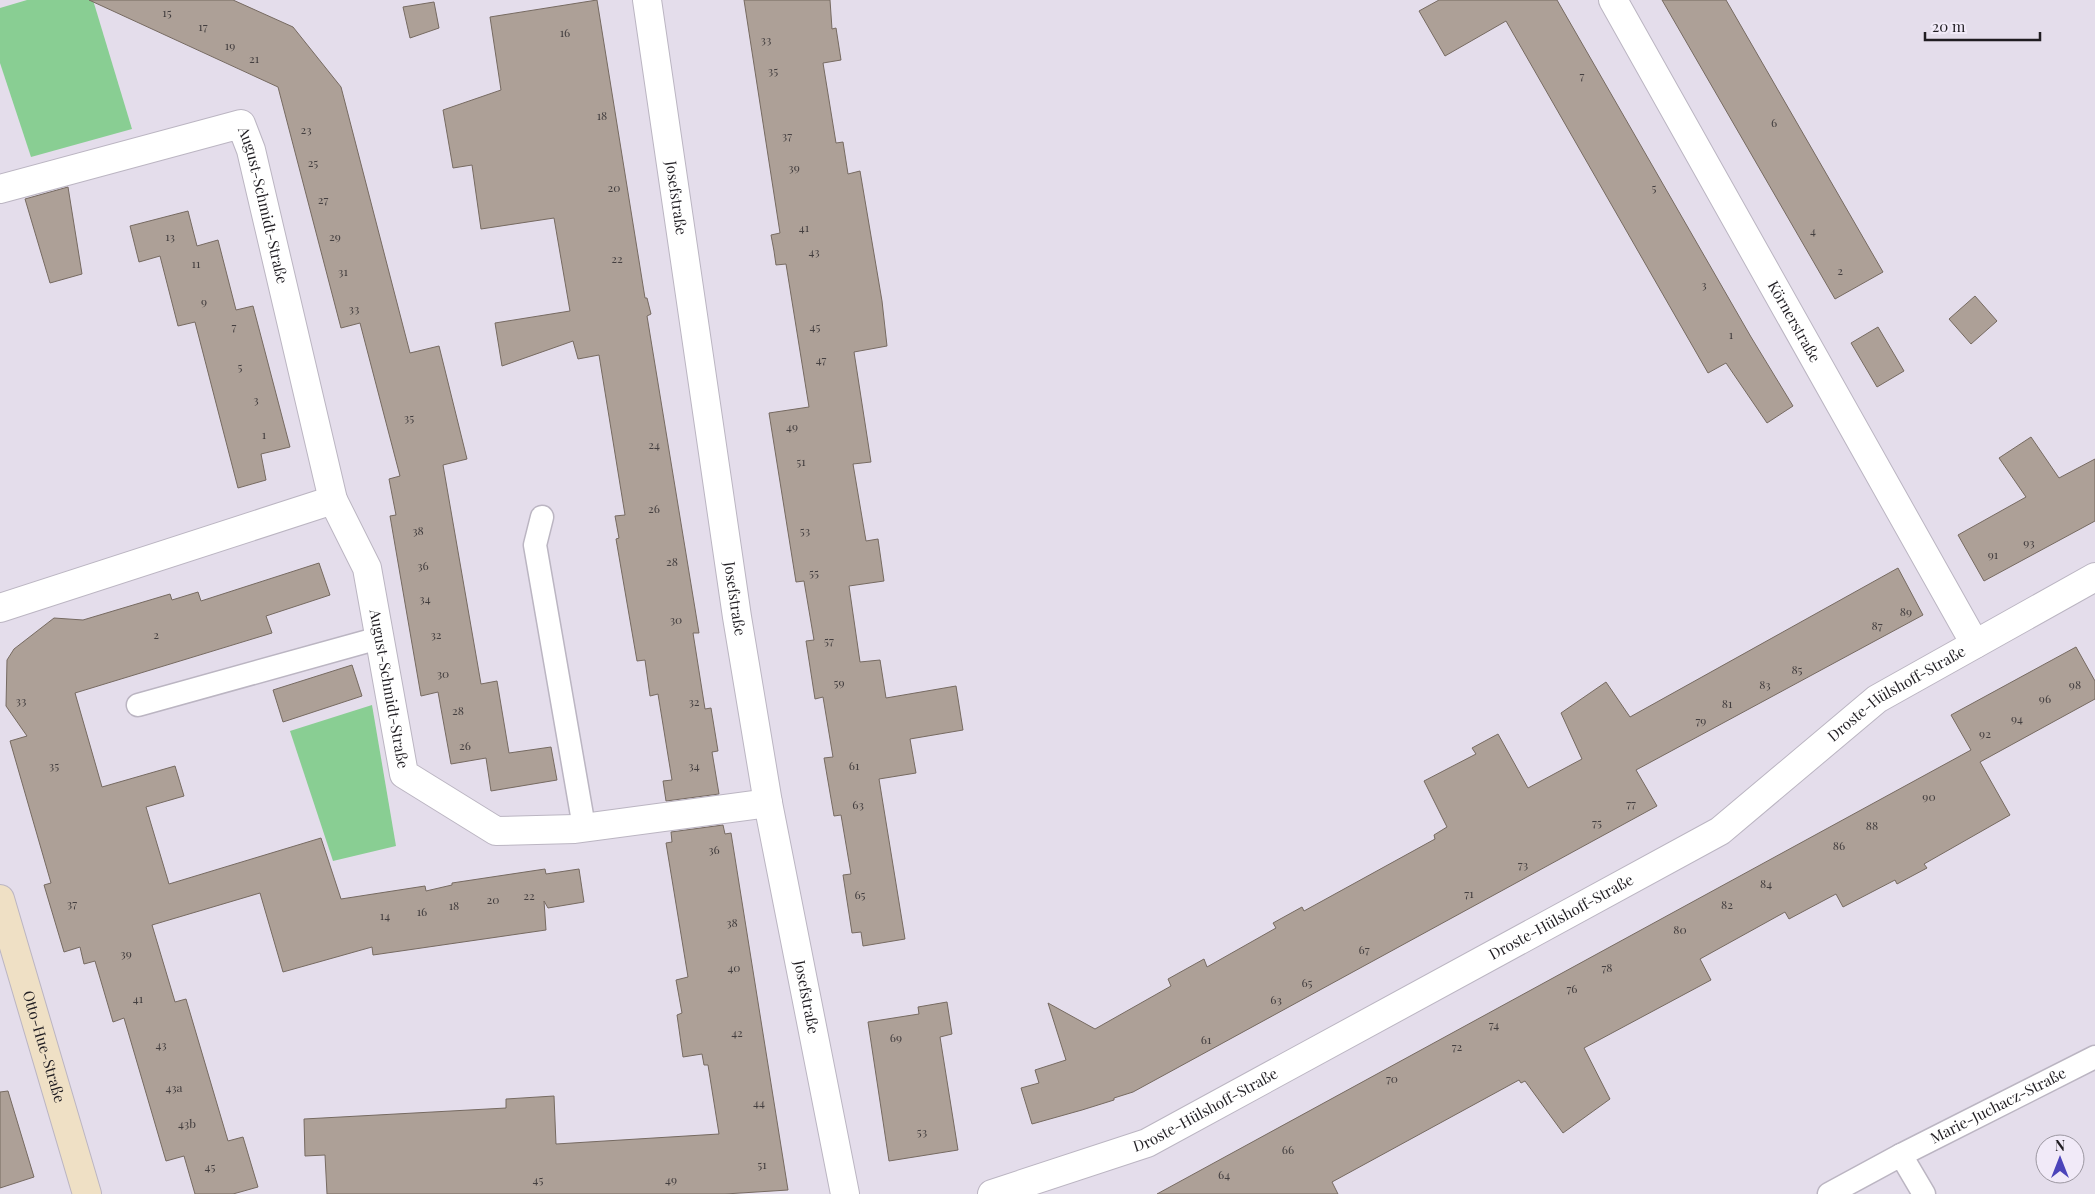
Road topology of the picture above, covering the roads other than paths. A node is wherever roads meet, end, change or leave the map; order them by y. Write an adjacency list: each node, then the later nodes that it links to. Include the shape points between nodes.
1 (647, 0): 11 (street, Josefstraße, via 737,617)
2 (1613, 0): 9 (street, Körnerstraße)
3 (0, 190): 4 (street, August-Schmidt-Straße, via 241,124 251,150)
4 (333, 500): 7 (street); 8 (street, August-Schmidt-Straße, via 367,568)
5 (542, 517): 12 (lane, via 535,545)
6 (2095, 577): 9 (street, Droste-Hülshoff-Straße)
7 (0, 608)
8 (379, 638): 10 (lane); 12 (street, August-Schmidt-Straße, via 404,774 496,831)
9 (1974, 644): 18 (street, Droste-Hülshoff-Straße, via 1876,700 1720,831 1147,1143)
10 (138, 705)
11 (768, 803): 12 (street, August-Schmidt-Straße); 17 (street, Josefstraße)
12 (584, 828)
13 (0, 899): 16 (street, Otto-Hue-Straße)
14 (2095, 1057): 15 (lane, Marie-Juchacz-Straße)
15 (1900, 1155): 19 (lane, Marie-Juchacz-Straße); 20 (lane)
16 (87, 1194)
17 (845, 1194)
18 (992, 1194)
19 (1829, 1194)
20 (1924, 1194)

